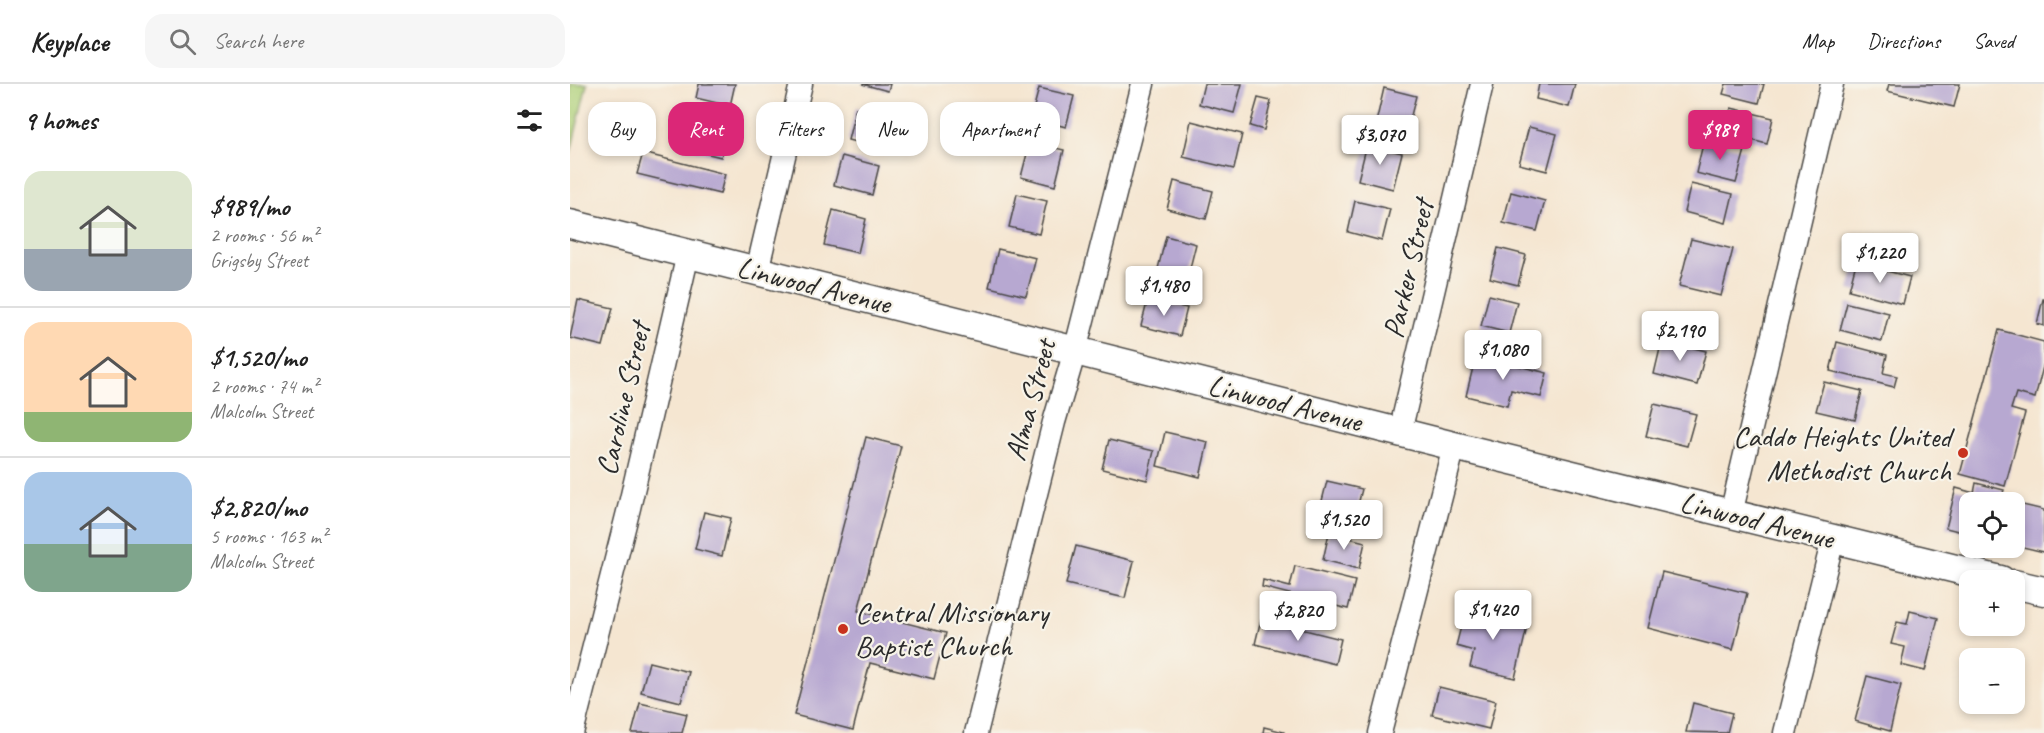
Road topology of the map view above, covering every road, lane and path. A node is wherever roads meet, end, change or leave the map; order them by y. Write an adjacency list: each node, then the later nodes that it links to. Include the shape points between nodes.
1 (801, 84): 7 (street)
2 (1143, 84): 8 (street, Alma Street)
3 (1482, 84): 9 (street, Parker Street)
4 (1832, 84): 11 (street)
5 (570, 224): 6 (main road, Linwood Avenue)
6 (688, 254): 7 (main road, Linwood Avenue); 16 (street, Caroline Street)
7 (757, 271): 8 (main road, Linwood Avenue)
8 (1075, 351): 9 (main road, Linwood Avenue); 17 (street, Alma Street)
9 (1400, 432): 10 (main road, Linwood Avenue)
10 (1454, 446): 11 (main road, Linwood Avenue); 18 (street)
11 (1731, 514): 12 (main road, Linwood Avenue)
12 (1833, 539): 13 (main road, Linwood Avenue); 19 (street)
13 (1960, 570)
14 (2025, 587): 15 (main road)
15 (2044, 591)
16 (572, 733)
17 (976, 733)
18 (1380, 733)
19 (1785, 733)

